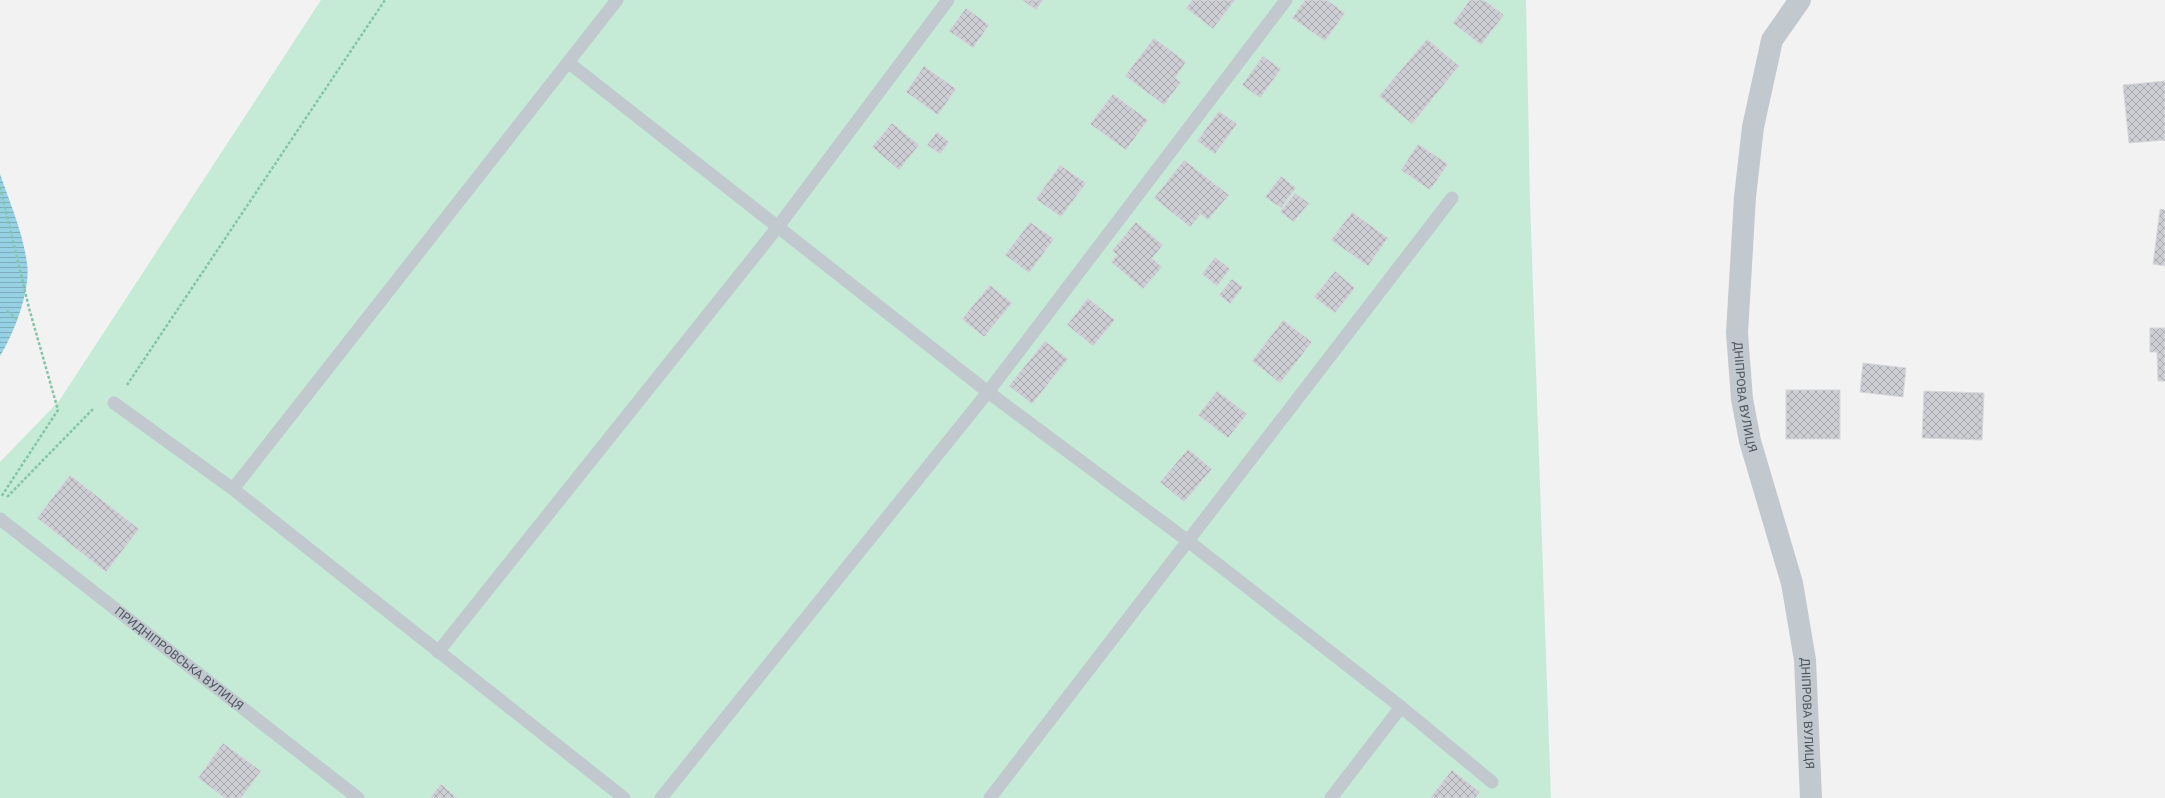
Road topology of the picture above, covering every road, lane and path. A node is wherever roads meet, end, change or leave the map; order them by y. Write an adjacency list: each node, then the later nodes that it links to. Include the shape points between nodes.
1 (385, 0): 13 (path)
2 (617, 0): 6 (lane)
3 (948, 0): 9 (lane)
4 (1286, 0): 12 (lane)
5 (1800, 0): 27 (street, ДНІПРОВА ВУЛИЦЯ, via 1772,40 1753,127 1745,197 1736,333 1742,399 1750,441 1792,583 1803,652)
6 (569, 63): 9 (lane); 14 (lane)
7 (0, 187): 15 (path, via 29,308 58,410)
8 (1452, 198): 18 (lane)
9 (777, 228): 12 (lane); 19 (lane)
10 (7, 311): 11 (path)
11 (17, 319)
12 (988, 392): 18 (lane); 24 (lane)
13 (114, 403): 14 (lane); 16 (path, via 102,399)
14 (233, 489): 19 (lane)
15 (0, 499)
16 (0, 504)
17 (0, 519): 22 (lane, ПРИДНІПРОВСЬКА ВУЛИЦЯ)
18 (1188, 541): 20 (lane); 25 (lane)
19 (438, 652): 23 (lane)
20 (1401, 707): 21 (lane); 26 (lane)
21 (1492, 782)
22 (358, 798)
23 (624, 798)
24 (661, 798)
25 (990, 798)
26 (1331, 798)
27 (1811, 798)

